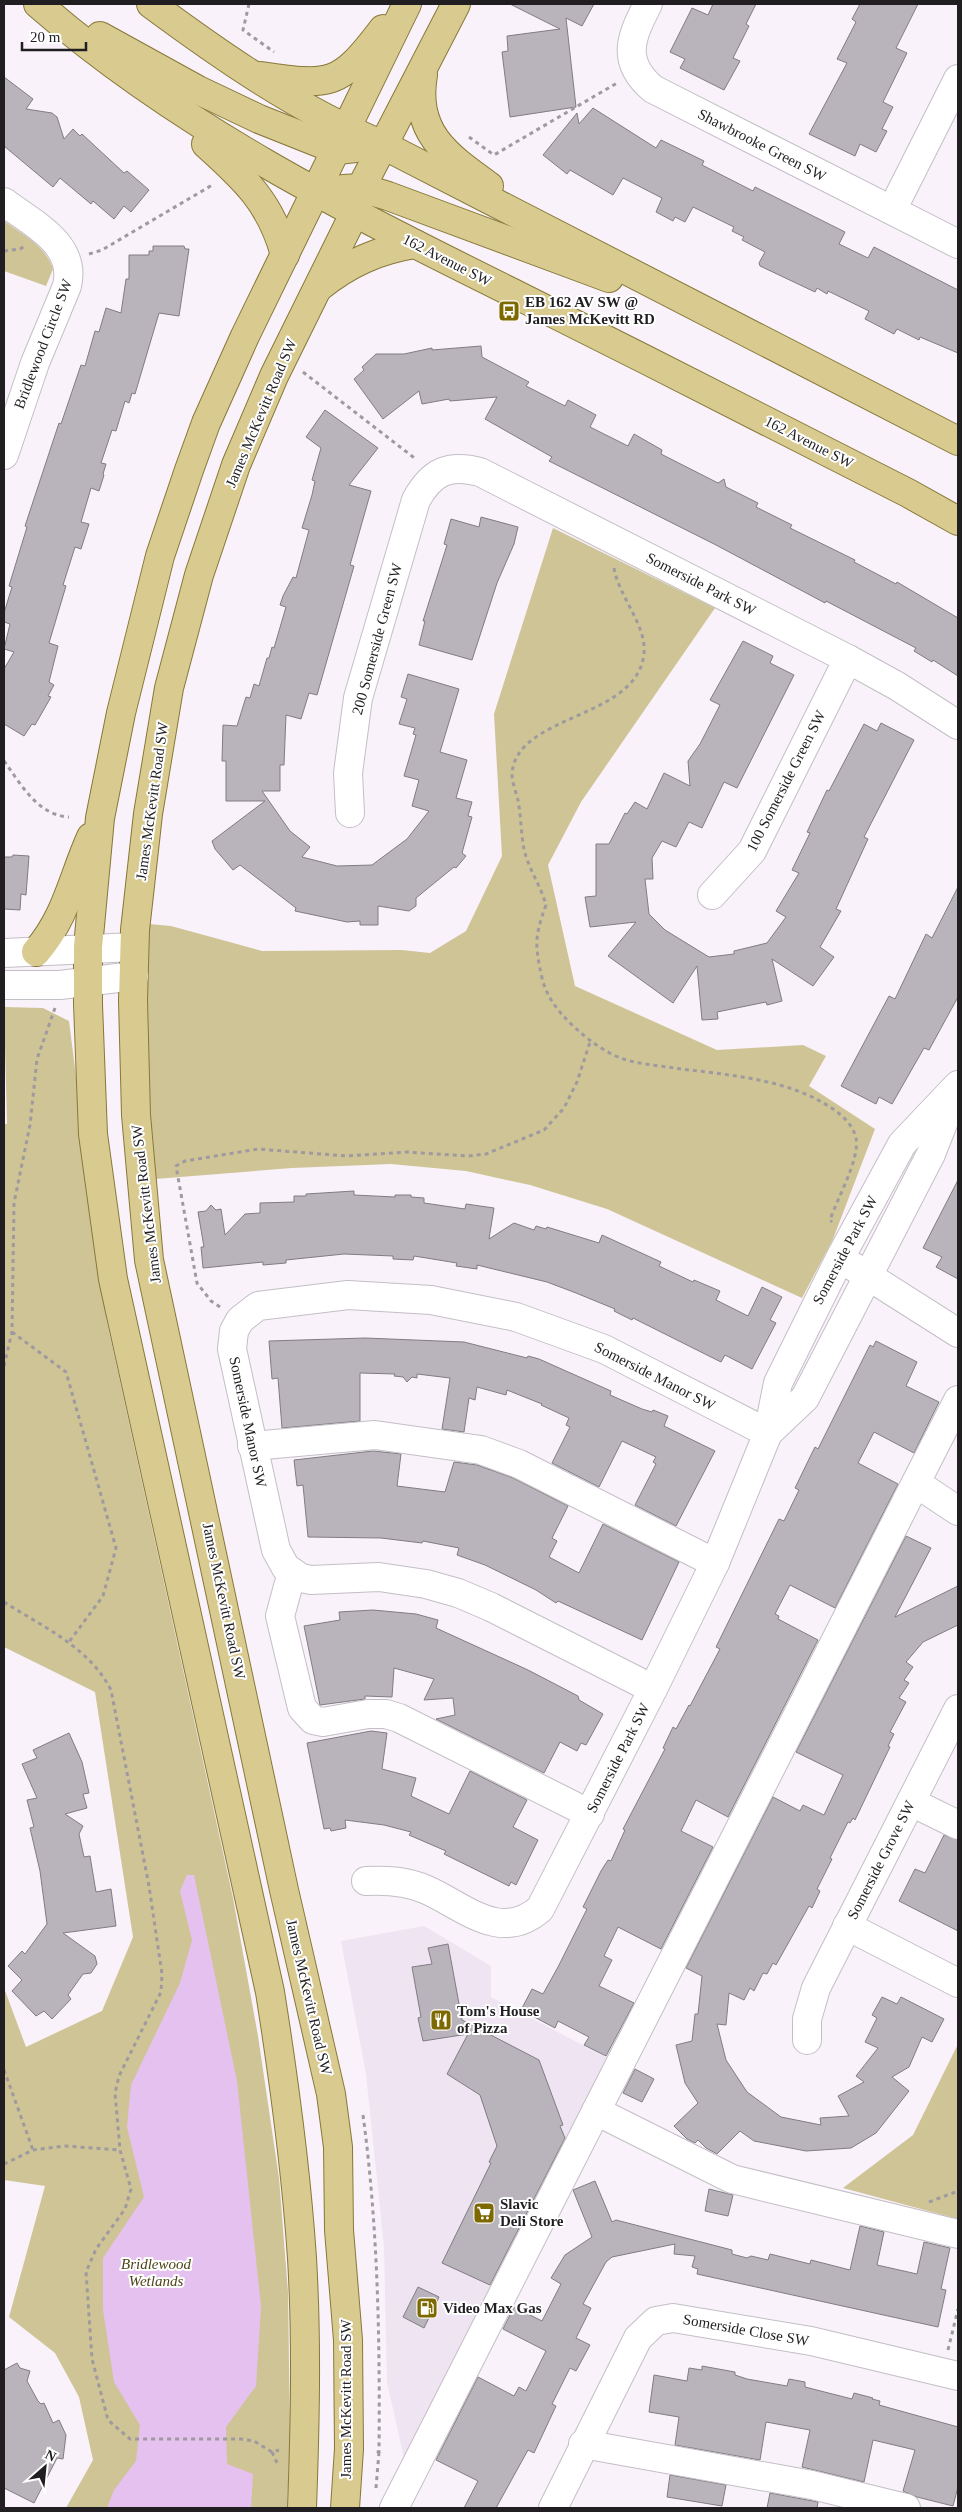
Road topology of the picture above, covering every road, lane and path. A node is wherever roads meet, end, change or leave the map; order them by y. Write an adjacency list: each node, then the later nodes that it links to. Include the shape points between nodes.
1 (38, 4): 14 (main road)
2 (48, 4): 16 (main road, via 132,54 259,119)
3 (151, 4): 12 (main road)
4 (249, 4): 9 (path, via 243,30)
5 (402, 4): 12 (main road, via 368,49 341,75 310,83)
6 (407, 4): 16 (main road)
7 (456, 4): 10 (main road, James McKevitt Road SW)
8 (648, 4): 11 (street, via 631,46)
9 (275, 53)
10 (425, 62): 17 (main road, James McKevitt Road SW); 23 (main road, via 420,107 428,128 456,161)
11 (636, 71): 15 (path, via 494,155); 22 (street, Shawbrooke Green SW, via 661,94)
12 (255, 76): 16 (main road, via 291,99)
13 (958, 78): 22 (street)
14 (170, 105): 19 (main road, via 230,144); 26 (main road, via 263,201 279,232)
15 (463, 133)
16 (341, 140): 17 (main road); 19 (main road)
17 (383, 146): 20 (main road, James McKevitt Road SW); 23 (main road)
18 (216, 182): 27 (path, via 102,250)
19 (316, 192): 20 (main road); 26 (main road)
20 (358, 200): 24 (main road, 162 Avenue SW); 28 (main road, James McKevitt Road SW); 29 (main road)
21 (4, 202): 27 (street, Bridlewood Circle SW, via 58,243)
22 (892, 210): 25 (street, Shawbrooke Green SW)
23 (533, 222): 29 (main road)
24 (415, 244): 28 (main road, via 368,256 337,273); 35 (main road, 162 Avenue SW)
25 (958, 244)
26 (285, 255): 42 (main road, via 206,423 169,530 121,713)
27 (69, 261): 33 (street, Bridlewood Circle SW, via 67,286)
28 (314, 291): 44 (main road, James McKevitt Road SW, via 240,456 199,575 169,688 157,755)
29 (700, 309): 31 (main road)
30 (303, 372): 32 (path)
31 (958, 441)
32 (404, 450)
33 (4, 455)
34 (437, 475): 36 (street, Somerside Park SW, via 455,469 480,472); 40 (street, 200 Somerside Green SW, via 429,480 416,500 358,698 348,772)
35 (958, 521)
36 (622, 544): 37 (street, Somerside Park SW); 52 (path, via 613,562 614,569 616,582 639,628 645,651 641,668 623,691 546,730 516,759 512,776 523,827 524,849 546,905 536,932 537,956 546,995)
37 (848, 659): 38 (street, Somerside Park SW); 43 (street, 100 Somerside Green SW, via 752,851)
38 (958, 725)
39 (4, 761): 41 (path, via 43,809 57,816)
40 (350, 813)
41 (69, 817)
42 (100, 818): 45 (main road); 46 (main road, via 60,918)
43 (712, 895)
44 (134, 946): 45 (street); 48 (main road, James McKevitt Road SW)
45 (88, 948): 46 (street); 49 (main road)
46 (36, 952): 47 (street)
47 (4, 953)
48 (134, 976): 49 (street); 94 (main road, James McKevitt Road SW, via 136,1115 149,1260 331,2094 338,2147 339,2230 348,2340 349,2449)
49 (88, 982): 50 (street); 93 (main road, via 94,1134 113,1279 270,1992 286,2100 302,2258 306,2367)
50 (4, 985)
51 (55, 1007): 58 (path, via 37,1059 30,1126 14,1203)
52 (590, 1042): 54 (path, via 619,1057 646,1064 769,1083 799,1091 841,1114 852,1127 856,1140 850,1170 830,1220); 57 (path, via 577,1082 564,1108 544,1130 486,1154 407,1152 347,1156 258,1149 185,1161 176,1166 198,1283 211,1301)
53 (958, 1085): 55 (street, Somerside Park SW, via 902,1144); 56 (street, Somerside Park SW, via 931,1154)
54 (834, 1225)
55 (840, 1258): 56 (street); 62 (street, Somerside Park SW, via 778,1383)
56 (868, 1276): 59 (street); 62 (street, Somerside Park SW, via 805,1398)
57 (240, 1320): 62 (street, Somerside Manor SW, via 258,1306 272,1302 348,1295 464,1305 516,1317 604,1350); 63 (street, Somerside Manor SW, via 234,1331 232,1349)
58 (12, 1332): 60 (path); 69 (path, via 66,1372 116,1548 103,1596)
59 (958, 1333)
60 (4, 1366)
61 (958, 1400): 64 (street)
62 (768, 1433): 66 (street, Somerside Park SW)
63 (252, 1446): 66 (street, via 374,1435 481,1450 519,1464); 67 (street, Somerside Manor SW, via 276,1550)
64 (916, 1483): 65 (street); 80 (street)
65 (958, 1511)
66 (715, 1563): 70 (street, Somerside Park SW)
67 (292, 1572): 70 (street, via 311,1580 379,1577 458,1593); 73 (street, via 280,1616 299,1702 306,1715 323,1722 368,1714 399,1718)
68 (4, 1602): 69 (path)
69 (69, 1642): 83 (path, via 101,1671 111,1690 149,1886 162,1974 160,1992 119,2076 115,2094)
70 (653, 1689): 73 (street, Somerside Park SW)
71 (958, 1709): 72 (street, Somerside Grove SW)
72 (911, 1802): 74 (street); 76 (street, Somerside Grove SW)
73 (590, 1814): 75 (street, Somerside Park SW, via 540,1909 520,1922 496,1924 426,1889 404,1882)
74 (958, 1825)
75 (366, 1881)
76 (847, 1926): 77 (street, Somerside Grove SW); 78 (street, via 816,1988 807,2019)
77 (958, 1983)
78 (807, 2040)
79 (4, 2070): 82 (path)
80 (596, 2111): 85 (street, via 732,2179); 92 (street)
81 (363, 2115): 91 (path, via 376,2274)
82 (33, 2150): 83 (path, via 66,2146); 84 (path)
83 (120, 2150): 89 (path, via 131,2189 124,2209 96,2249 86,2272 92,2359 108,2420 130,2438 240,2439 254,2441 272,2452)
84 (4, 2164)
85 (958, 2234)
86 (958, 2309): 87 (path)
87 (950, 2374): 88 (street, Somerside Close SW, via 812,2341 666,2319 651,2325 638,2338)
88 (583, 2444): 95 (street, Somerside Close SW); 96 (street, via 812,2485)
89 (287, 2448)
90 (371, 2451): 91 (path)
91 (379, 2452): 92 (path)
92 (385, 2499)
93 (302, 2508)
94 (345, 2508)
95 (552, 2508)
96 (906, 2508)

